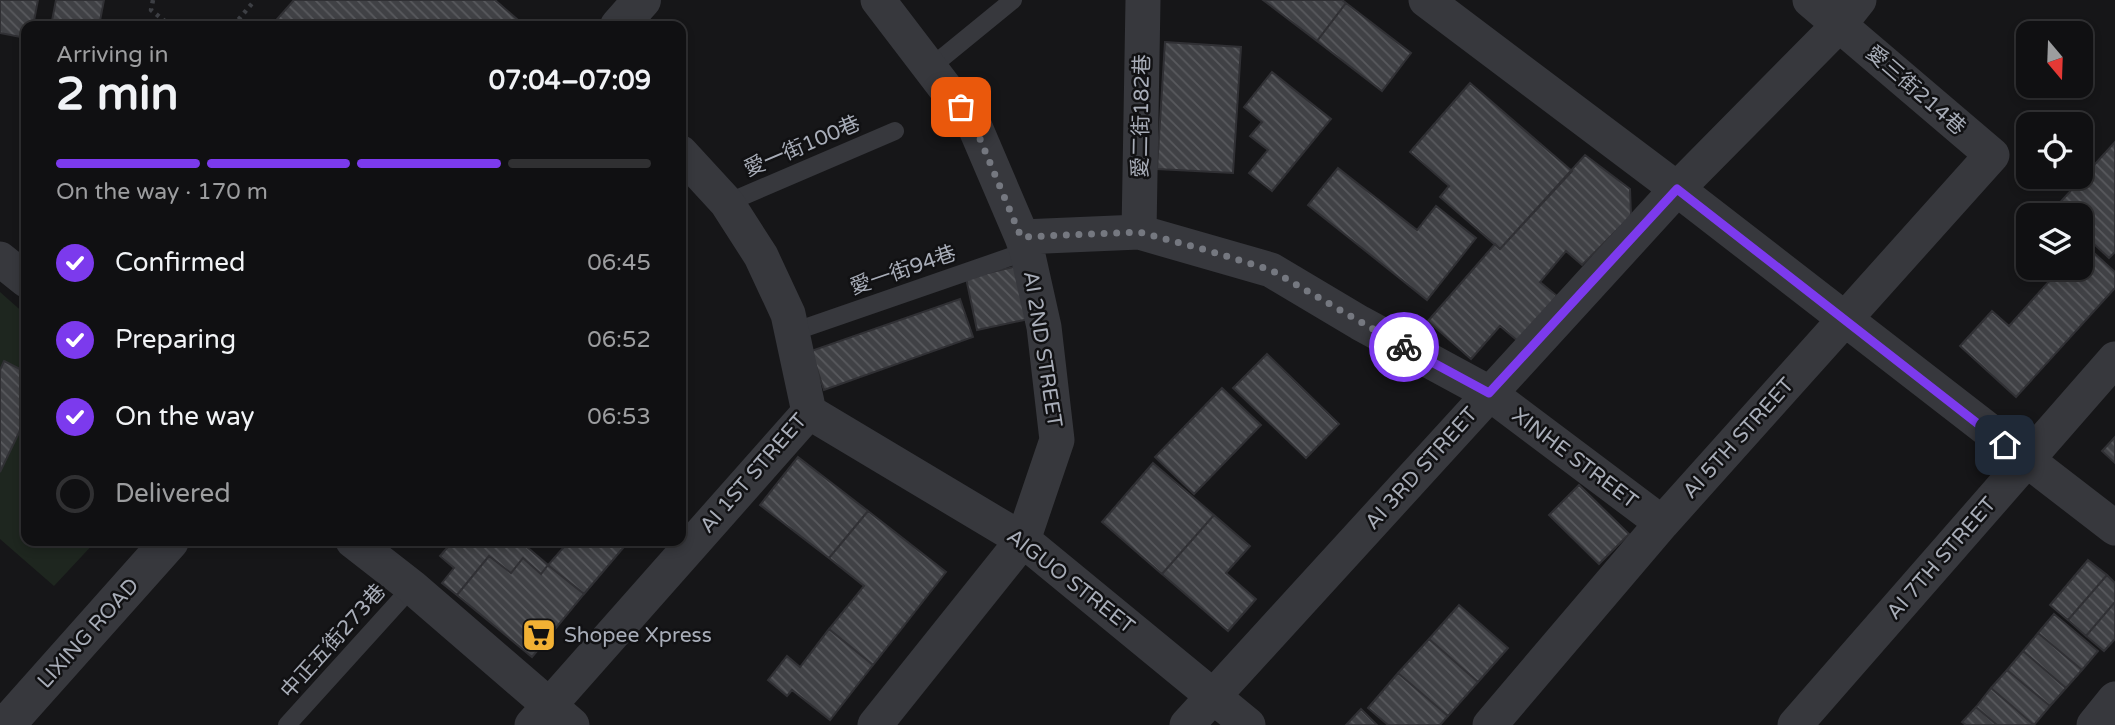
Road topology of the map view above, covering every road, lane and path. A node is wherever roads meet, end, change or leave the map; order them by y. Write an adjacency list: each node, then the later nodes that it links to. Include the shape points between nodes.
1 (153, 0): 10 (path, via 152,10)
2 (255, 0): 11 (path)
3 (642, 0): 12 (street)
4 (878, 0): 13 (street, AI 2ND STREET)
5 (1013, 0): 13 (lane)
6 (1143, 0): 19 (street, 愛二街182巷)
7 (1426, 0): 17 (street)
8 (1810, 0): 9 (street, 愛三街214巷)
9 (1849, 12): 15 (street, 愛三街214巷); 17 (street, AI 3RD STREET)
10 (165, 21)
11 (237, 21)
12 (623, 21)
13 (931, 67): 20 (street, AI 2ND STREET, via 975,127)
14 (895, 131): 18 (lane, 愛一街100巷)
15 (1992, 155): 23 (street, AI 5TH STREET)
16 (686, 158): 18 (street, AI 1ST STREET)
17 (1677, 189): 23 (street); 26 (street, AI 3RD STREET)
18 (727, 203): 24 (street, AI 1ST STREET, via 761,256)
19 (1139, 232): 20 (street, XINHE STREET); 26 (street, XINHE STREET, via 1271,270)
20 (1024, 244): 24 (lane, 愛一街94巷); 31 (street, AI 2ND STREET, via 1044,327 1057,440)
21 (0, 259): 22 (street)
22 (21, 277)
23 (1844, 319): 28 (street); 29 (street, AI 5TH STREET)
24 (793, 332): 27 (street, AI 1ST STREET)
25 (2115, 359): 28 (street, AI 7TH STREET)
26 (1489, 393): 29 (street, XINHE STREET); 35 (street, AI 3RD STREET)
27 (809, 412): 31 (street, AIGUO STREET); 37 (street, AI 1ST STREET)
28 (2025, 461): 30 (street); 44 (street, AI 7TH STREET)
29 (1662, 523): 43 (street, AI 5TH STREET)
30 (2115, 528)
31 (1023, 540): 35 (street, AIGUO STREET); 40 (street, AI 2ND STREET)
32 (166, 546): 38 (street, LIXING ROAD)
33 (359, 546): 34 (street)
34 (412, 587): 37 (street); 39 (lane, 中正五街273巷)
35 (1213, 695): 41 (street, AI 3RD STREET); 42 (street, AIGUO STREET)
36 (2115, 699): 45 (street)
37 (551, 718)
38 (6, 725)
39 (287, 725)
40 (875, 725)
41 (1187, 725)
42 (1248, 725)
43 (1490, 725)
44 (1795, 725)
45 (2094, 725)

